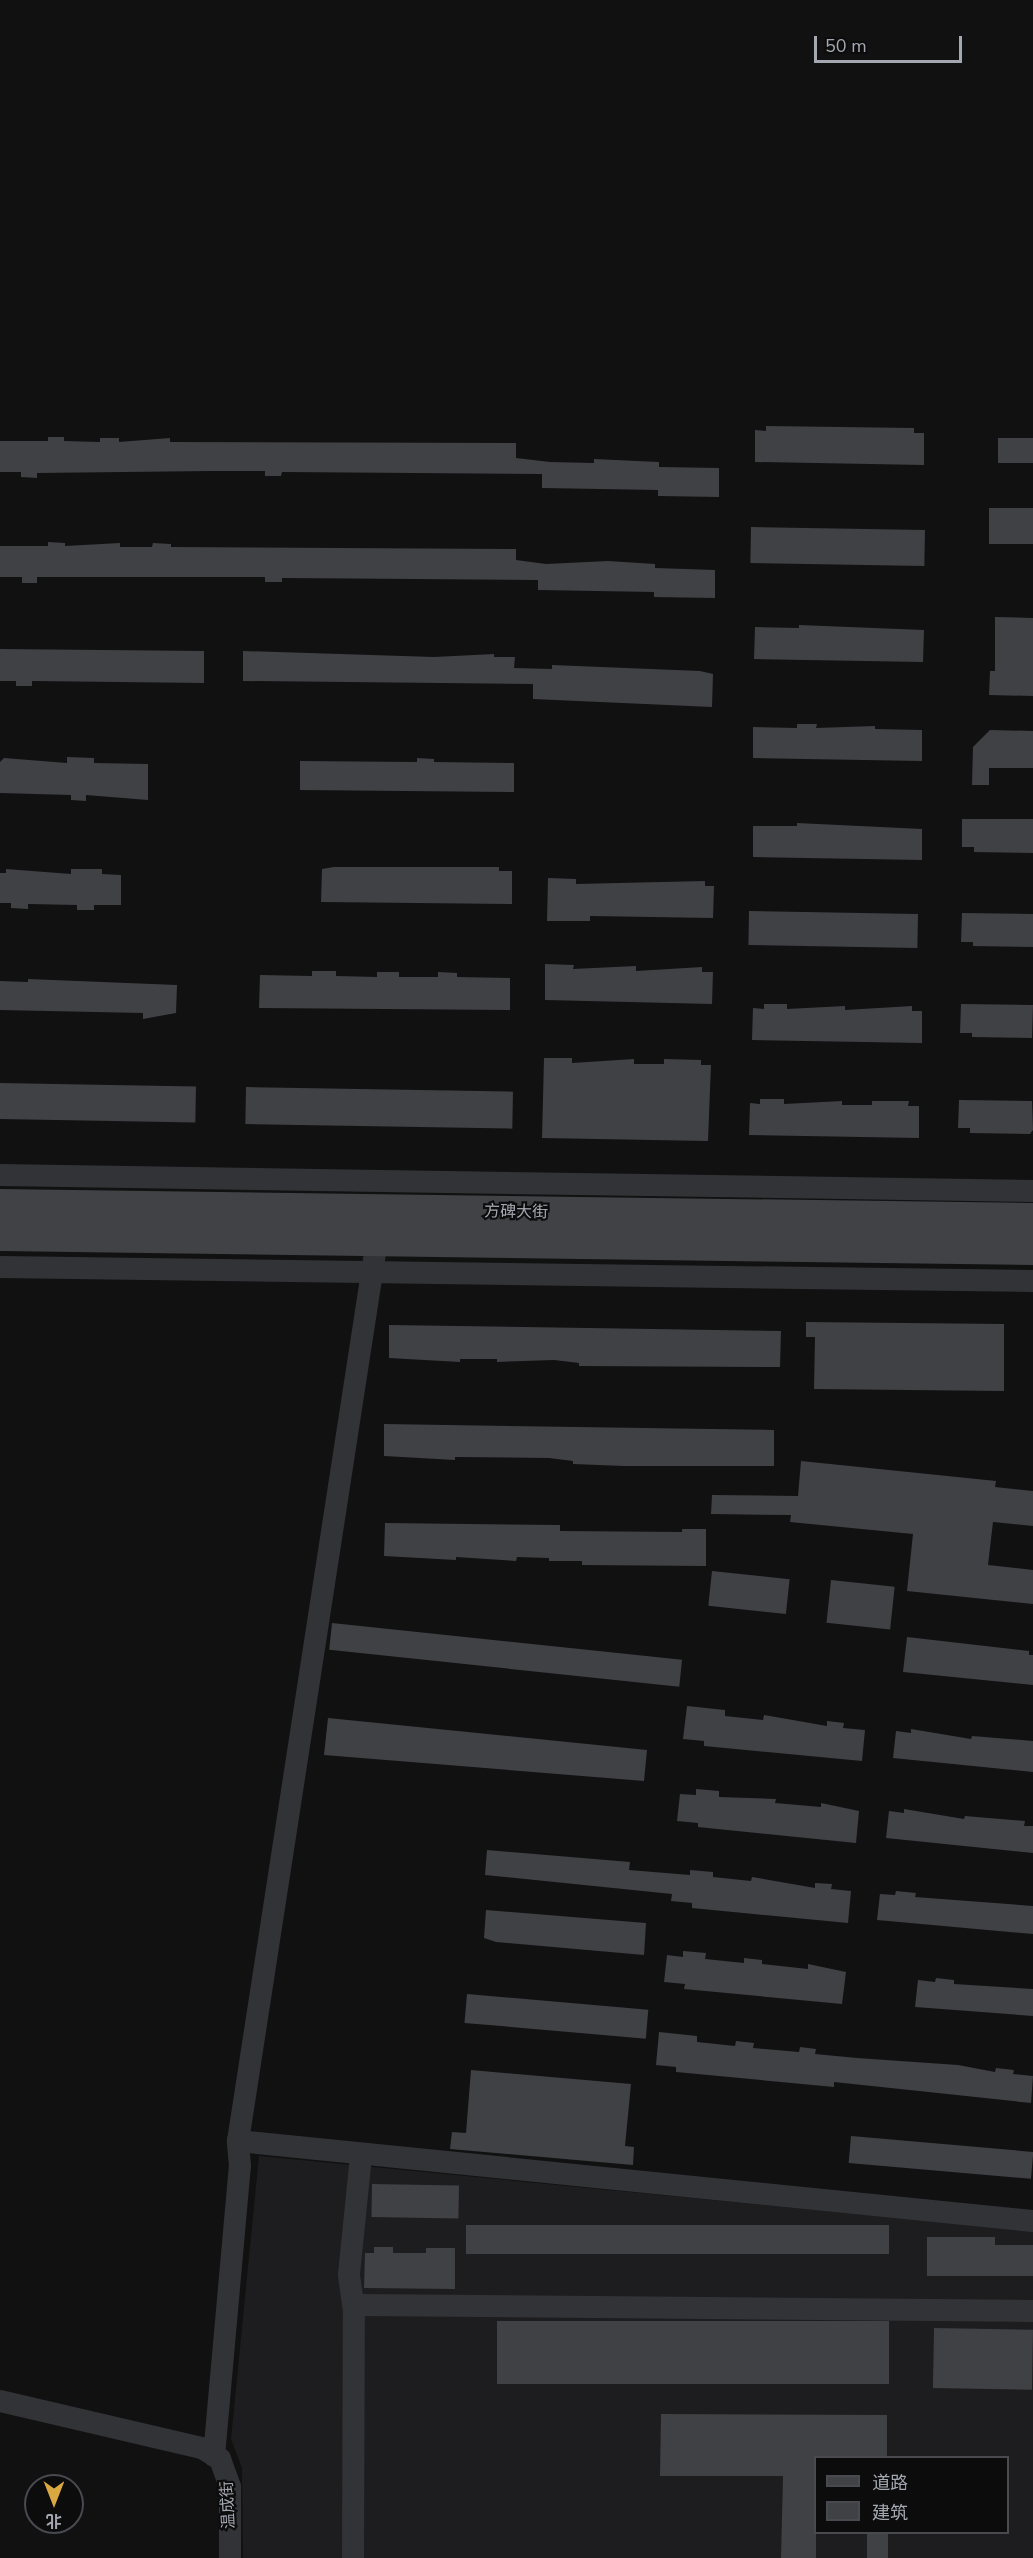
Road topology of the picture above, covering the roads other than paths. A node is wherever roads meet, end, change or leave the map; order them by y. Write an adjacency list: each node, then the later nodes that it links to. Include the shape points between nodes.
1 (0, 1175): 2 (street)
2 (1033, 1191)
3 (0, 1205): 4 (main road, 方碑大街)
4 (1033, 1219)
5 (0, 1235): 6 (main road, 方碑大街)
6 (377, 1240): 7 (main road, 方碑大街); 9 (street)
7 (1033, 1249)
8 (0, 1267): 9 (street)
9 (372, 1272): 10 (street); 11 (street)
10 (1033, 1281)
11 (238, 2141): 12 (street); 17 (street, via 240,2166)
12 (361, 2155): 13 (street); 14 (street, via 349,2274)
13 (1033, 2221)
14 (354, 2311): 15 (street, via 359,2305 374,2302); 19 (street)
15 (1033, 2311)
16 (0, 2401): 17 (street, via 202,2448)
17 (214, 2456): 18 (street, 温成街, via 226,2470 230,2487)
18 (230, 2558)
19 (353, 2558)

